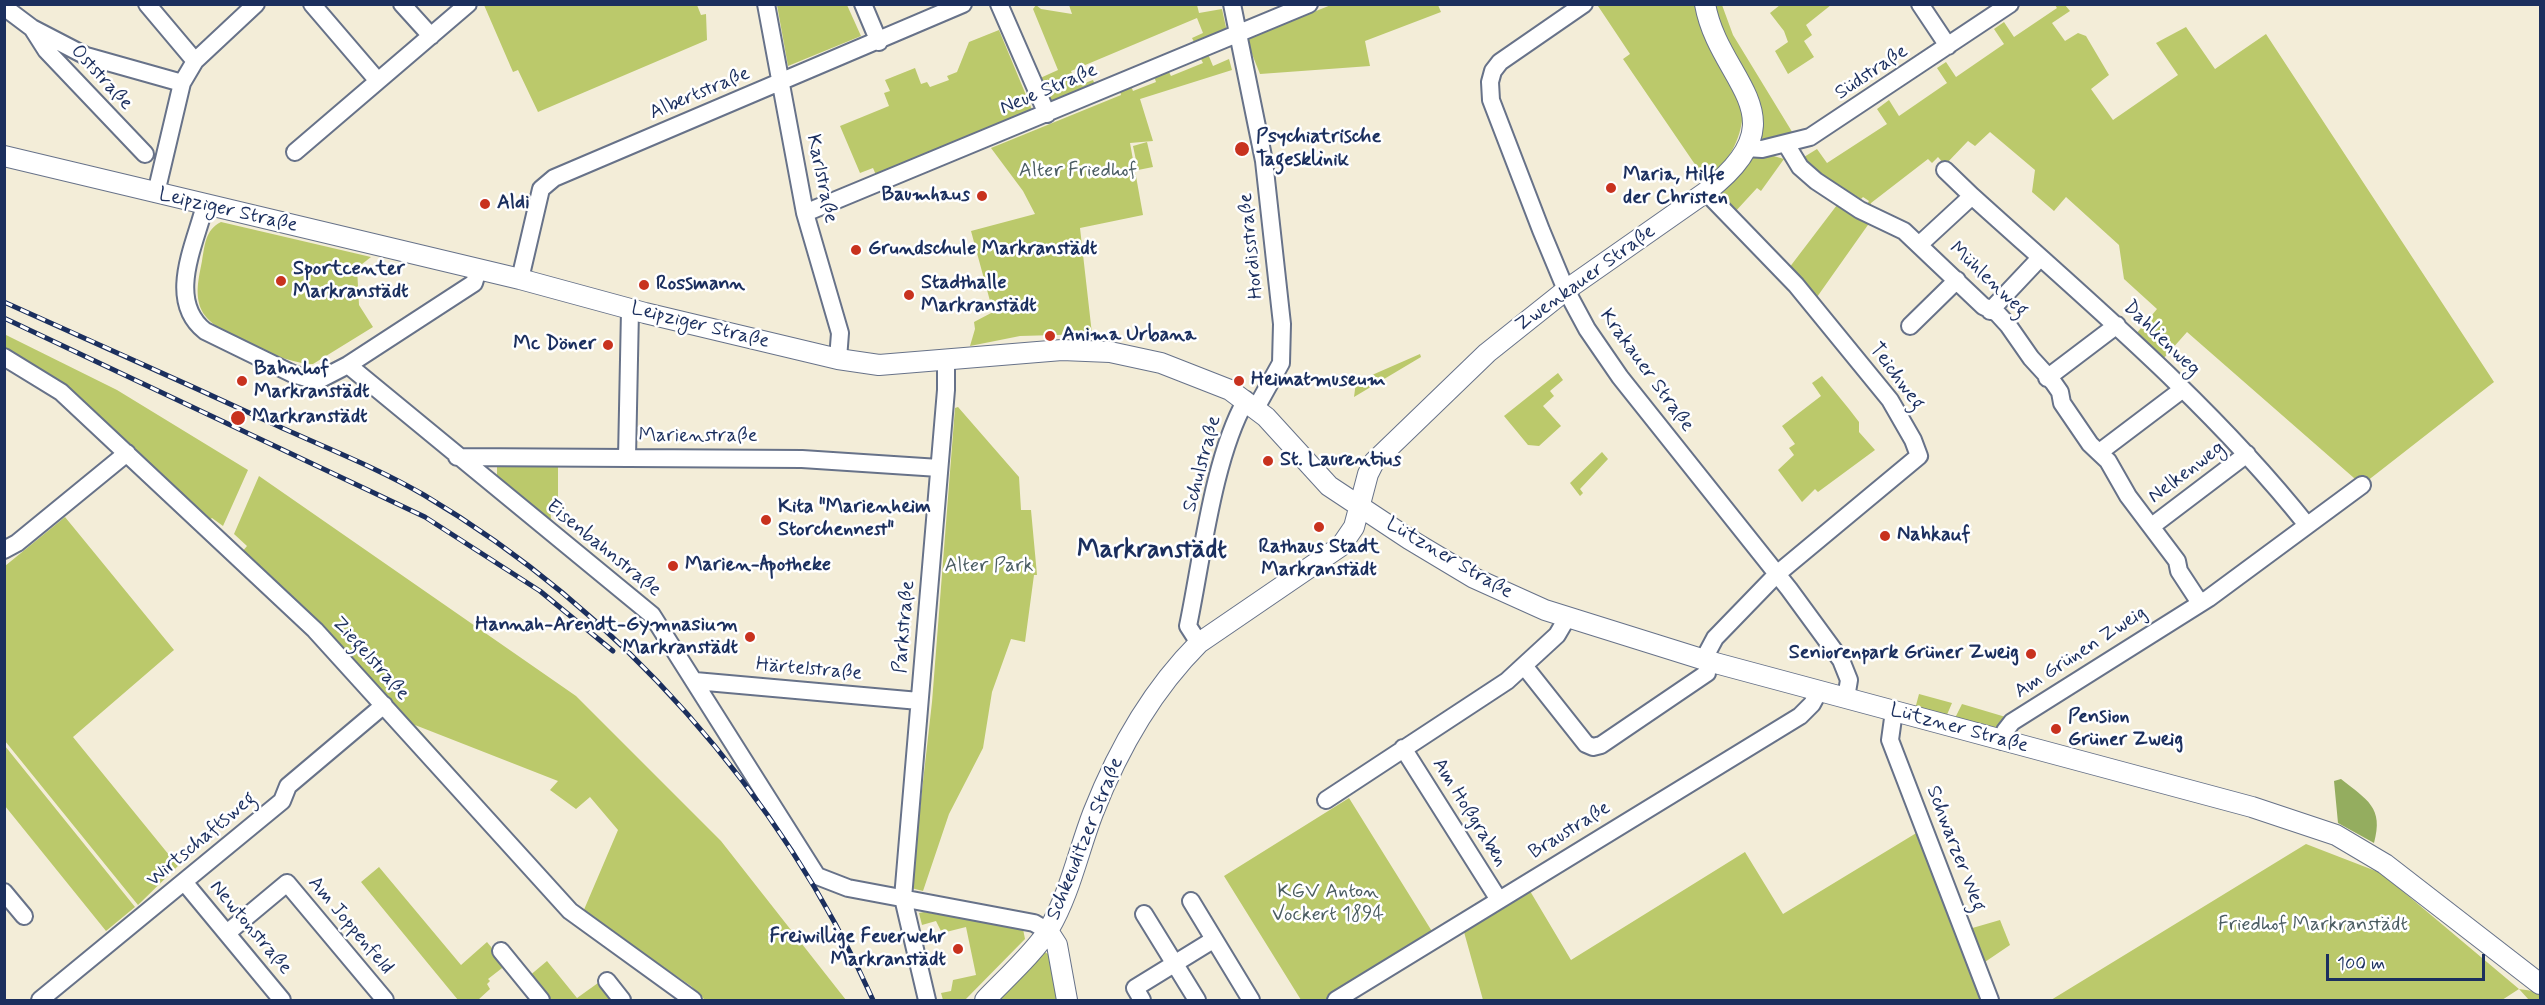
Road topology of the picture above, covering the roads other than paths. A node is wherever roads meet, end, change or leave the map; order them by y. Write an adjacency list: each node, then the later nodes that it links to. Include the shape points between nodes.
1 (147, 4): 22 (street)
2 (256, 4): 22 (street)
3 (312, 4): 23 (street)
4 (402, 4): 18 (street)
5 (468, 4): 18 (street)
6 (765, 4): 25 (street, Karlstraße)
7 (863, 4): 20 (street)
8 (963, 4): 20 (street, Albertstraße)
9 (999, 4): 26 (street)
10 (1232, 4): 19 (street, Hordisstraße)
11 (1309, 4): 19 (street, Neue Straße)
12 (1584, 4): 43 (street, Krakauer Straße, via 1500,62 1493,71 1490,89 1503,134)
13 (1705, 4): 28 (main road, Zwenkauer Straße, via 1752,110 1753,126)
14 (1920, 4): 21 (street)
15 (2010, 4): 21 (street, Südstraße)
16 (4, 6): 17 (street, Oststraße)
17 (32, 27): 24 (street, Oststraße, via 86,56); 30 (street, Oststraße, via 46,50)
18 (431, 36): 23 (street)
19 (1237, 36): 26 (street, Neue Straße); 54 (street, Hordisstraße, via 1264,161 1281,324 1281,363)
20 (879, 42): 25 (street, Albertstraße)
21 (1948, 46): 27 (street, Südstraße, via 1828,128)
22 (195, 61): 24 (street)
23 (378, 81): 29 (street)
24 (182, 83): 34 (street)
25 (780, 84): 37 (street, Karlstraße); 41 (street, Albertstraße, via 545,183)
26 (1047, 114): 37 (street, Neue Straße)
27 (1786, 144): 28 (street, Südstraße, via 1762,150); 38 (street, Mühlenweg, via 1800,167 1816,180)
28 (1746, 148): 33 (main road, Zwenkauer Straße, via 1724,179)
29 (295, 152)
30 (145, 154)
31 (4, 156): 34 (main road, Leipziger Straße)
32 (1945, 170): 35 (street, Dahlienweg)
33 (1706, 192): 43 (main road, Zwenkauer Straße); 66 (street, Teichweg, via 1817,310 1890,400 1918,449 1914,463)
34 (156, 193): 36 (main road, Leipziger Straße)
35 (1972, 196): 38 (street); 39 (street, Dahlienweg)
36 (205, 205): 40 (main road, Leipziger Straße); 51 (street, via 183,294 194,322 306,380 326,378)
37 (805, 213): 49 (street, Karlstraße, via 840,333)
38 (1920, 244): 42 (street, Mühlenweg)
39 (2040, 259): 45 (street); 46 (street, Dahlienweg)
40 (478, 270): 41 (main road, Leipziger Straße); 51 (street, via 474,283)
41 (520, 279): 44 (main road, Leipziger Straße)
42 (1957, 280): 45 (street, Mühlenweg); 47 (street)
43 (1566, 290): 62 (main road, Zwenkauer Straße, via 1487,353 1386,449 1368,474); 66 (street, Krakauer Straße, via 1620,377)
44 (630, 310): 49 (main road, Leipziger Straße); 59 (street)
45 (1990, 310): 52 (street, Mühlenweg, via 2008,325)
46 (2117, 325): 52 (street); 53 (street, Dahlienweg)
47 (1910, 326)
48 (4, 357): 56 (street, Ziegelstraße, via 61,392)
49 (838, 360): 50 (main road, Leipziger Straße, via 879,365)
50 (946, 360): 54 (main road, Leipziger Straße, via 1062,350 1110,352 1161,363 1225,386); 60 (street, Parkstraße)
51 (348, 365): 58 (street, Eisenbahnstraße)
52 (2048, 378): 55 (street, Mühlenweg, via 2090,444)
53 (2183, 388): 55 (street); 57 (street, Dahlienweg)
54 (1251, 404): 62 (main road, Leipziger Straße, via 1329,486); 69 (street, Schulstraße, via 1238,413 1217,481 1188,626)
55 (2101, 451): 63 (street, Mühlenweg, via 2128,496)
56 (127, 453): 65 (street); 76 (street, Ziegelstraße, via 315,630)
57 (2247, 454): 63 (street, Nelkenweg); 64 (street, Dahlienweg)
58 (457, 457): 59 (street, Marienstraße); 72 (street, Eisenbahnstraße, via 652,615)
59 (627, 458): 60 (street, Marienstraße, via 802,459)
60 (939, 468): 75 (street, Parkstraße)
61 (2362, 485): 64 (street)
62 (1359, 506): 68 (main road, Lützner Straße, via 1474,578); 69 (main road, Schkeuditzer Straße, via 1354,527 1341,546)
63 (2152, 525): 67 (street, Mühlenweg)
64 (2307, 525): 67 (street)
65 (4, 550)
66 (1777, 574): 70 (street, Teichweg, via 1715,638 1707,653); 74 (street, Krakauer Straße, via 1841,660 1849,680)
67 (2196, 605): 78 (street, Am Grünen Zweig, via 2012,722)
68 (1567, 618): 70 (main road, Lützner Straße); 71 (street, Am Hoßgraben, via 1557,635)
69 (1199, 643): 88 (main road, Schkeuditzer Straße, via 1179,662 1142,714 1118,759)
70 (1708, 661): 71 (street, via 1707,673 1601,746 1593,747 1586,744); 73 (main road, Lützner Straße)
71 (1525, 667): 79 (street, Am Hoßgraben)
72 (694, 681): 75 (street, Härtelstraße); 83 (street, Eisenbahnstraße, via 817,876 848,888)
73 (1819, 691): 74 (main road, Lützner Straße); 84 (street, Braustraße, via 1800,716)
74 (1846, 698): 77 (main road, Lützner Straße)
75 (920, 701): 83 (street, Parkstraße)
76 (384, 705): 81 (street, Wirtschaftsweg, via 288,786 282,801); 100 (street, Ziegelstraße, via 570,911)
77 (1894, 711): 78 (main road, Lützner Straße); 108 (street, Schwarzer Weg, via 1890,740)
78 (2002, 741): 94 (main road, Lützner Straße, via 2284,816 2336,835 2385,864)
79 (1402, 748): 80 (street, Am Hoßgraben); 84 (street, Am Hoßgraben)
80 (1326, 800)
81 (185, 883): 89 (street, Newtonstraße); 95 (street, Wirtschaftsweg)
82 (4, 892): 87 (street)
83 (903, 898): 88 (street, Eisenbahnstraße, via 1034,923); 101 (street, Parkstraße)
84 (1499, 900): 107 (street, Braustraße)
85 (1191, 901): 90 (street)
86 (1144, 914): 92 (street)
87 (24, 916)
88 (1048, 931): 102 (main road, Schkeuditzer Straße); 103 (main road, via 1057,945)
89 (227, 933): 96 (street, Newtonstraße); 97 (street, Am Joppenfeld, via 287,883)
90 (1213, 940): 92 (street); 106 (street)
91 (501, 951): 98 (street)
92 (1174, 963): 104 (street, via 1135,988); 105 (street)
93 (607, 981): 99 (street)
94 (2541, 984)
95 (40, 1000)
96 (282, 1000)
97 (385, 1000)
98 (541, 1000)
99 (622, 1000)
100 (693, 1000)
101 (927, 1000)
102 (985, 1000)
103 (1067, 1000)
104 (1142, 1000)
105 (1197, 1000)
106 (1251, 1000)
107 (1336, 1000)
108 (1990, 1000)

